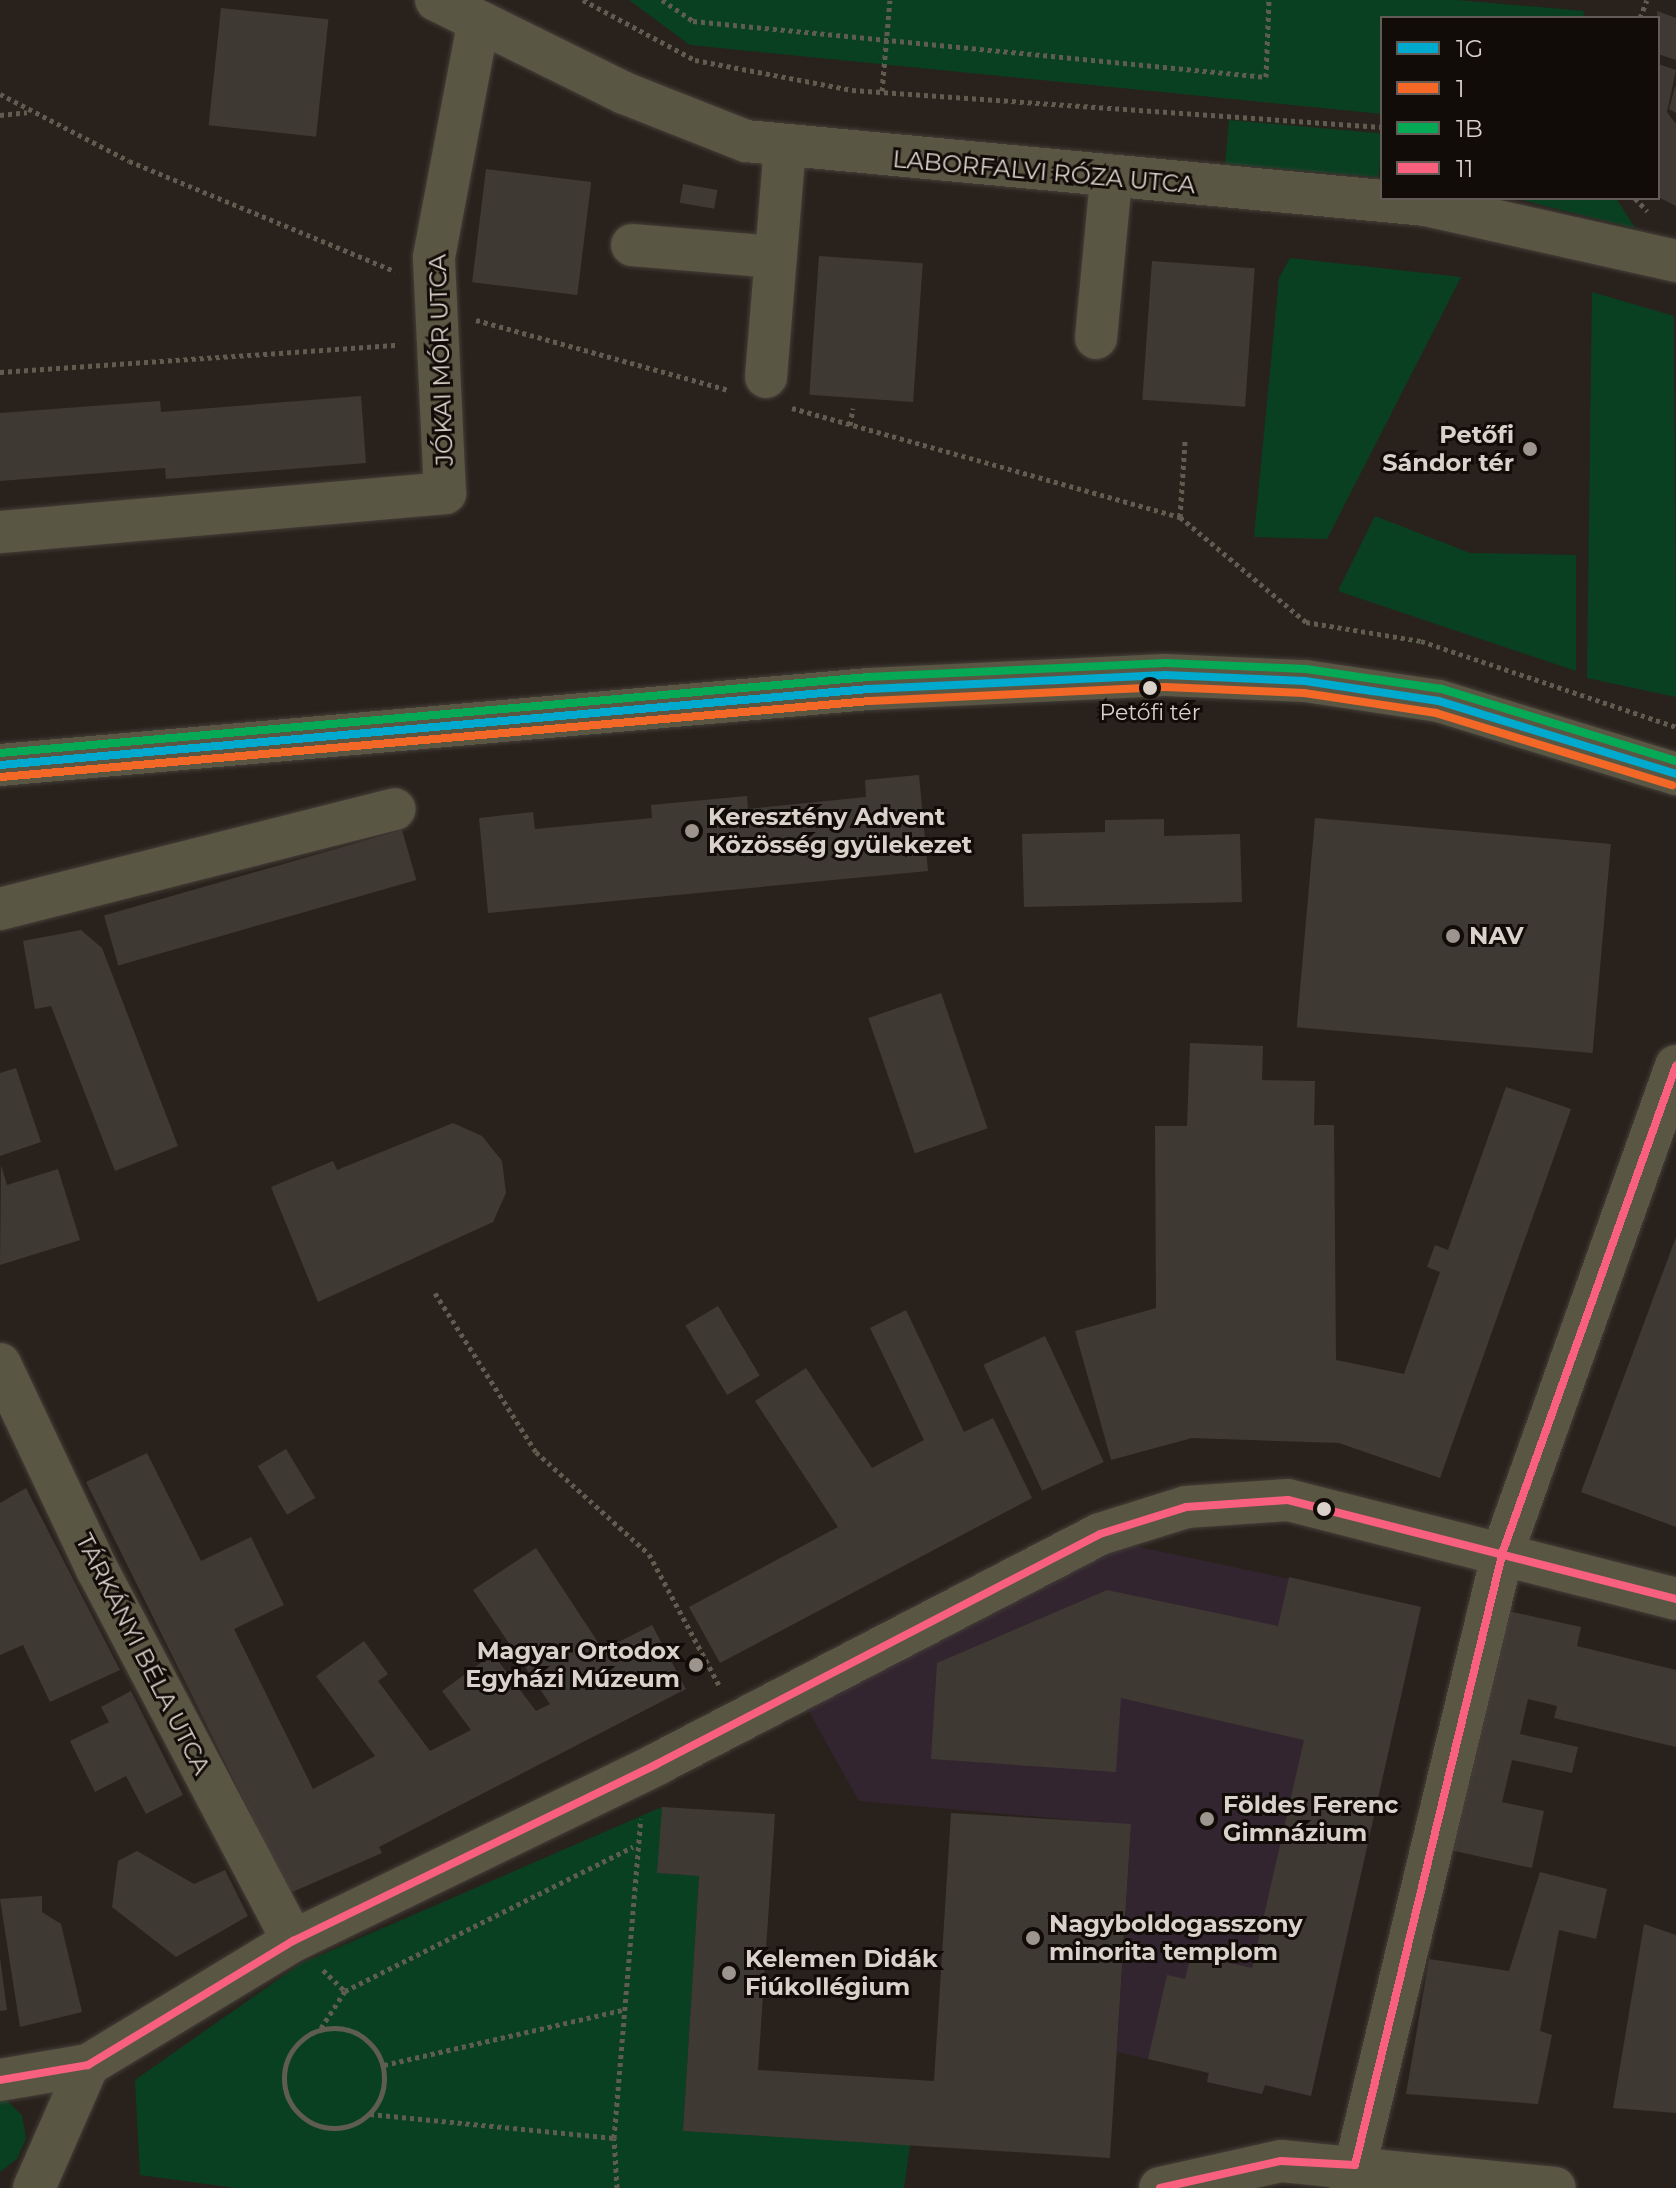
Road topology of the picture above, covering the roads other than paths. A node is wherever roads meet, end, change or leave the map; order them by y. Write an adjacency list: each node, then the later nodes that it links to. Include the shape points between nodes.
1 (436, 0): 2 (street, LABORFALVI RÓZA UTCA)
2 (478, 24): 3 (street, LABORFALVI RÓZA UTCA, via 624,93 746,141); 10 (street, JÓKAI MÓR UTCA, via 434,257 445,493)
3 (785, 147): 4 (street, LABORFALVI RÓZA UTCA); 6 (street)
4 (1111, 180): 7 (street, LABORFALVI RÓZA UTCA, via 1426,205); 8 (street)
5 (632, 245): 6 (street)
6 (776, 257): 9 (street)
7 (1676, 261)
8 (1096, 338)
9 (762, 392)
10 (0, 532)
11 (0, 765): 12 (street, via 869,689 1165,675 1305,681 1439,701)
12 (1676, 774)
13 (395, 809): 14 (street)
14 (0, 909)
15 (1676, 1066): 17 (street)
16 (0, 1364): 19 (street, TÁRKÁNYI BÉLA UTCA, via 97,1569)
17 (1503, 1551): 18 (street); 19 (street, via 1288,1500 1186,1507 1100,1534 655,1765); 22 (street)
18 (1676, 1599)
19 (293, 1941): 20 (street)
20 (88, 2065): 21 (street); 23 (street)
21 (0, 2080)
22 (1353, 2176): 24 (street, via 1281,2161); 25 (street)
23 (34, 2188)
24 (1160, 2188)
25 (1555, 2188)

